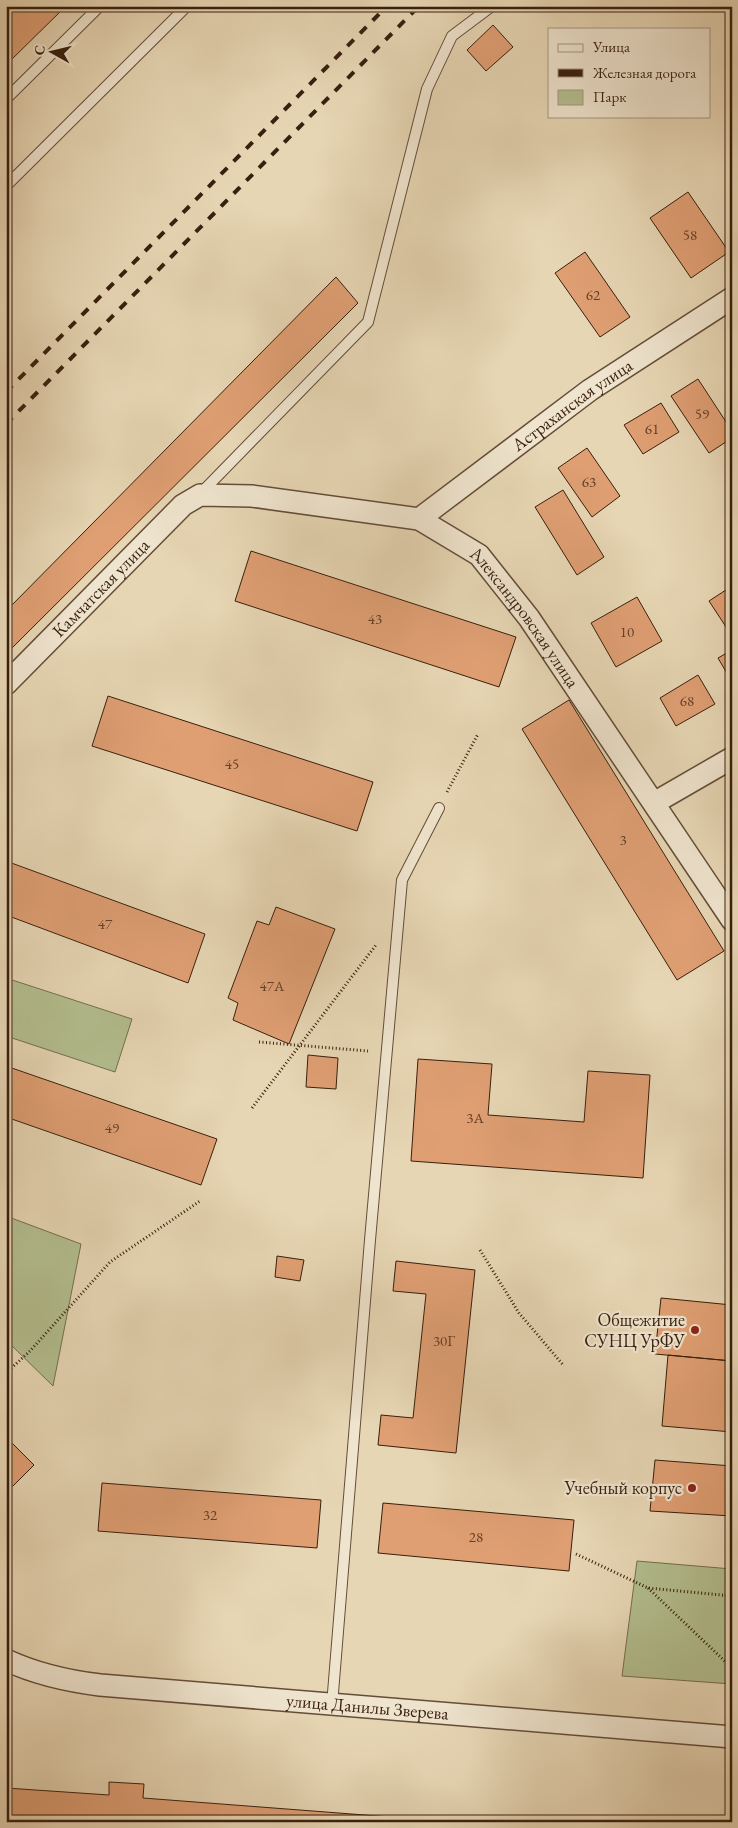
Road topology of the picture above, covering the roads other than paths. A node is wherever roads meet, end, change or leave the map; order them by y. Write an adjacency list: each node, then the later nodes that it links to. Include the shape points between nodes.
1 (100, 6): 4 (lane)
2 (187, 6): 5 (lane)
3 (492, 6): 7 (lane, via 452,36 427,89 368,322)
4 (6, 99)
5 (7, 185)
6 (732, 298): 8 (street, Астраханская улица, via 590,390)
7 (200, 495): 8 (street, Александровская улица, via 252,496); 9 (street, Камчатская улица, via 183,506)
8 (419, 520): 11 (street, Александровская улица, via 479,555 529,618)
9 (6, 684)
10 (732, 758): 11 (street)
11 (654, 804): 13 (street, Александровская улица)
12 (438, 808): 15 (lane, via 402,880)
13 (732, 920)
14 (6, 1660): 15 (street, улица Данилы Зверева, via 37,1673 72,1682)
15 (332, 1705): 16 (street, улица Данилы Зверева)
16 (732, 1738)

